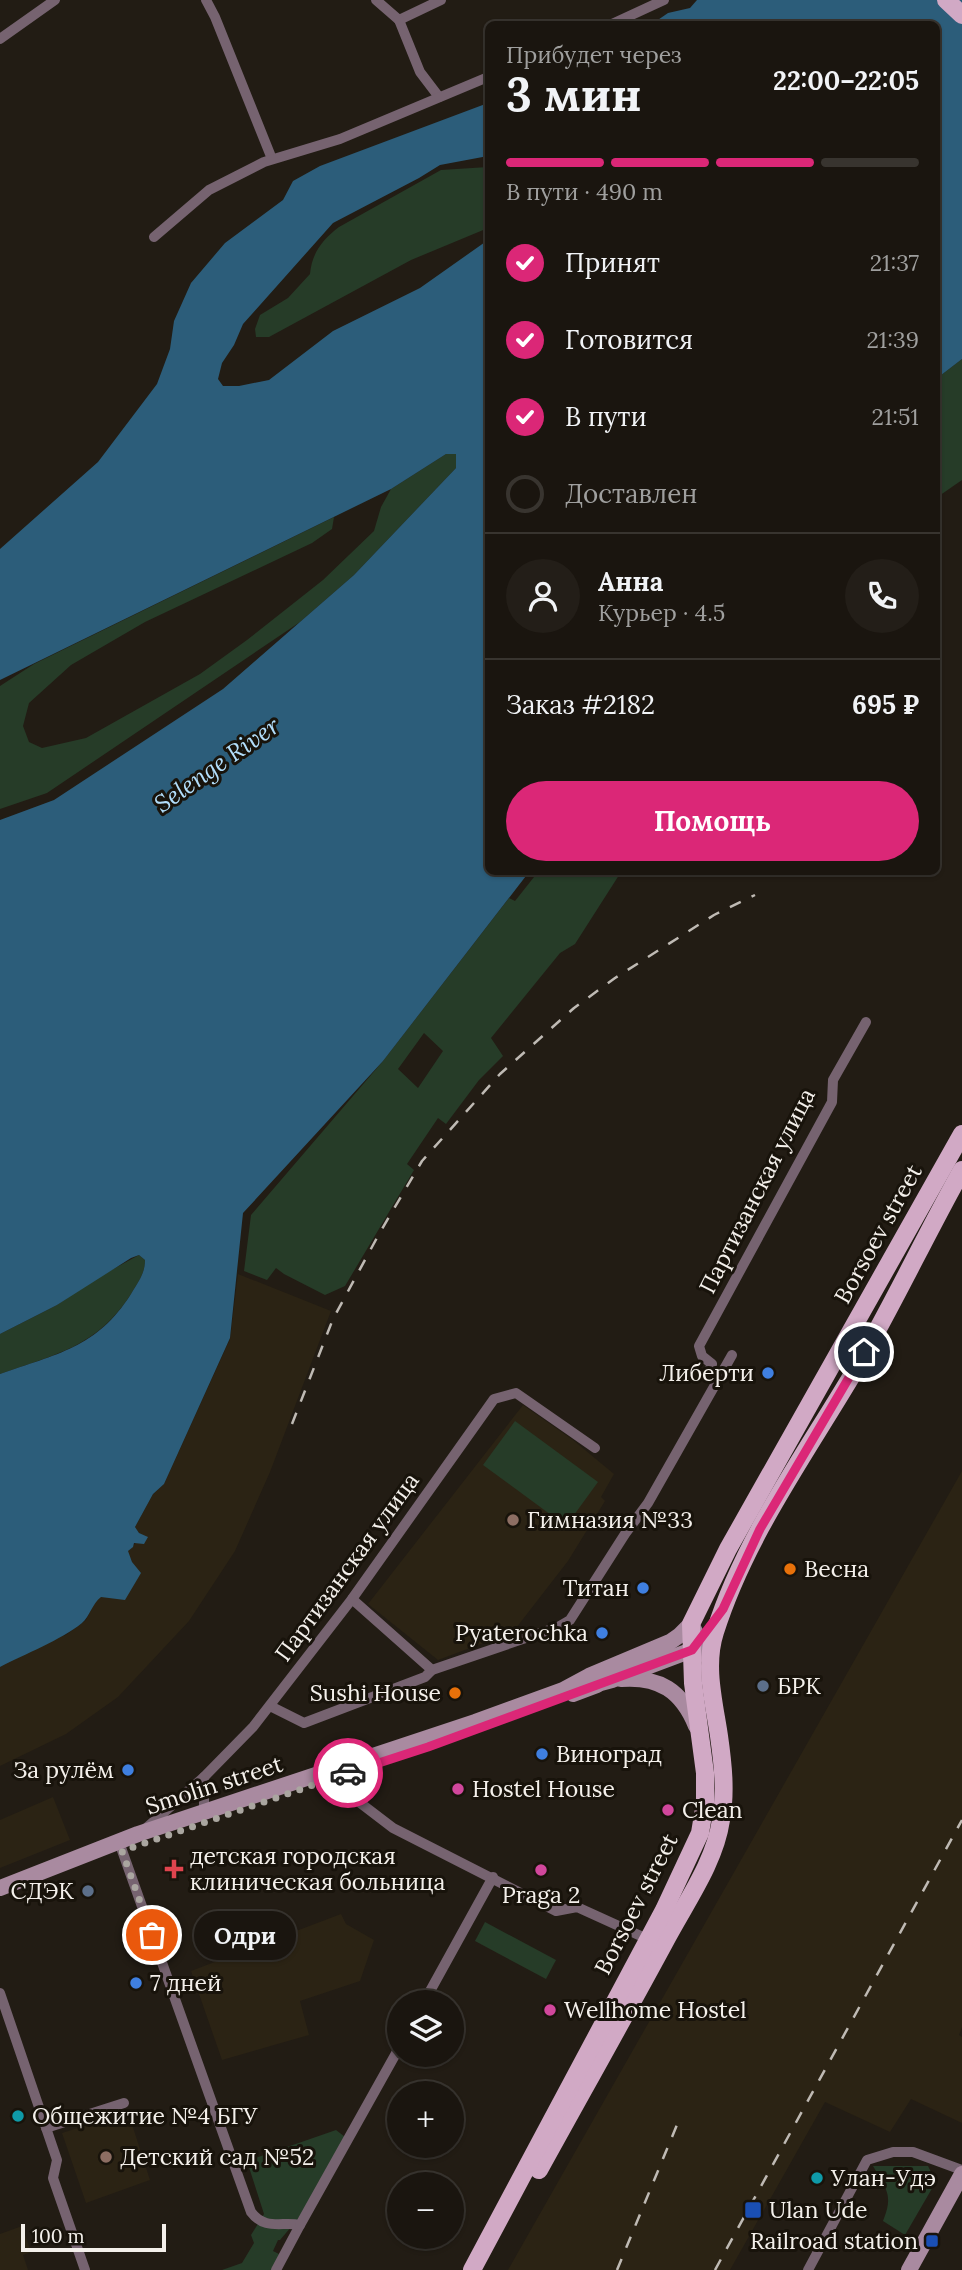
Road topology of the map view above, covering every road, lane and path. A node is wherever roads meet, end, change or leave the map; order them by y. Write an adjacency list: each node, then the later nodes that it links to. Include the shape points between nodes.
1 (31, 0): 8 (street)
2 (55, 0): 8 (street)
3 (206, 0): 15 (street)
4 (376, 0): 10 (street)
5 (441, 0): 10 (street)
6 (664, 0): 11 (street)
7 (946, 0): 9 (main road)
8 (37, 10): 12 (street)
9 (962, 15)
10 (400, 20): 14 (street, via 420,72)
11 (618, 21)
12 (0, 39)
13 (485, 78): 14 (street)
14 (439, 97): 15 (street, via 340,139)
15 (272, 159): 16 (street, via 209,190)
16 (153, 237)
17 (866, 1022): 21 (street, Партизанская улица, via 833,1080 832,1102 699,1346 712,1364)
18 (962, 1134): 23 (main road, Borsoev street)
19 (962, 1170): 23 (main road, Borsoev street, via 853,1374)
20 (732, 1355): 28 (street, via 648,1503 570,1620)
21 (707, 1376)
22 (596, 1448): 24 (street, Партизанская улица, via 516,1393 494,1399)
23 (752, 1525): 25 (main road, Borsoev street); 26 (main road, Borsoev street, via 719,1567)
24 (352, 1599): 28 (street); 31 (street, Партизанская улица)
25 (723, 1609): 26 (main road, Smolin street); 27 (main road, Borsoev street)
26 (695, 1638): 27 (main road); 29 (main road, Smolin street); 30 (main road, Smolin street, via 680,1635); 32 (main road, Borsoev street)
27 (709, 1659): 41 (main road, Borsoev street, via 723,1776 721,1821 715,1848)
28 (432, 1671): 31 (street, via 304,1723)
29 (605, 1683): 30 (main road, Smolin street); 32 (main road, Smolin street, via 652,1680 681,1698); 33 (main road)
30 (563, 1690): 33 (main road, Smolin street)
31 (270, 1706): 34 (street, Партизанская улица)
32 (697, 1728): 41 (main road, Borsoev street, via 705,1773 700,1833)
33 (326, 1776): 35 (main road, Smolin street); 37 (main road); 38 (street, via 393,1828)
34 (204, 1777): 35 (street); 36 (street, Партизанская улица)
35 (204, 1813): 36 (main road, Smolin street)
36 (138, 1834): 37 (main road, Smolin street)
37 (120, 1846): 39 (main road, Smolin street); 40 (main road); 48 (street, via 251,2212 278,2227)
38 (493, 1877): 41 (street, via 556,1911 577,1907); 42 (street)
39 (0, 1888)
40 (0, 1897)
41 (655, 1942): 51 (main road, Borsoev street); 52 (main road, Borsoev street)
42 (431, 1990)
43 (0, 1993): 46 (street)
44 (388, 2067): 48 (street)
45 (124, 2103): 46 (street)
46 (46, 2128): 49 (street, via 57,2160 53,2178)
47 (962, 2172): 53 (street, via 913,2152 867,2160); 54 (main road)
48 (296, 2224): 50 (street)
49 (85, 2270)
50 (276, 2270)
51 (472, 2270)
52 (484, 2270)
53 (808, 2270)
54 (909, 2270)

